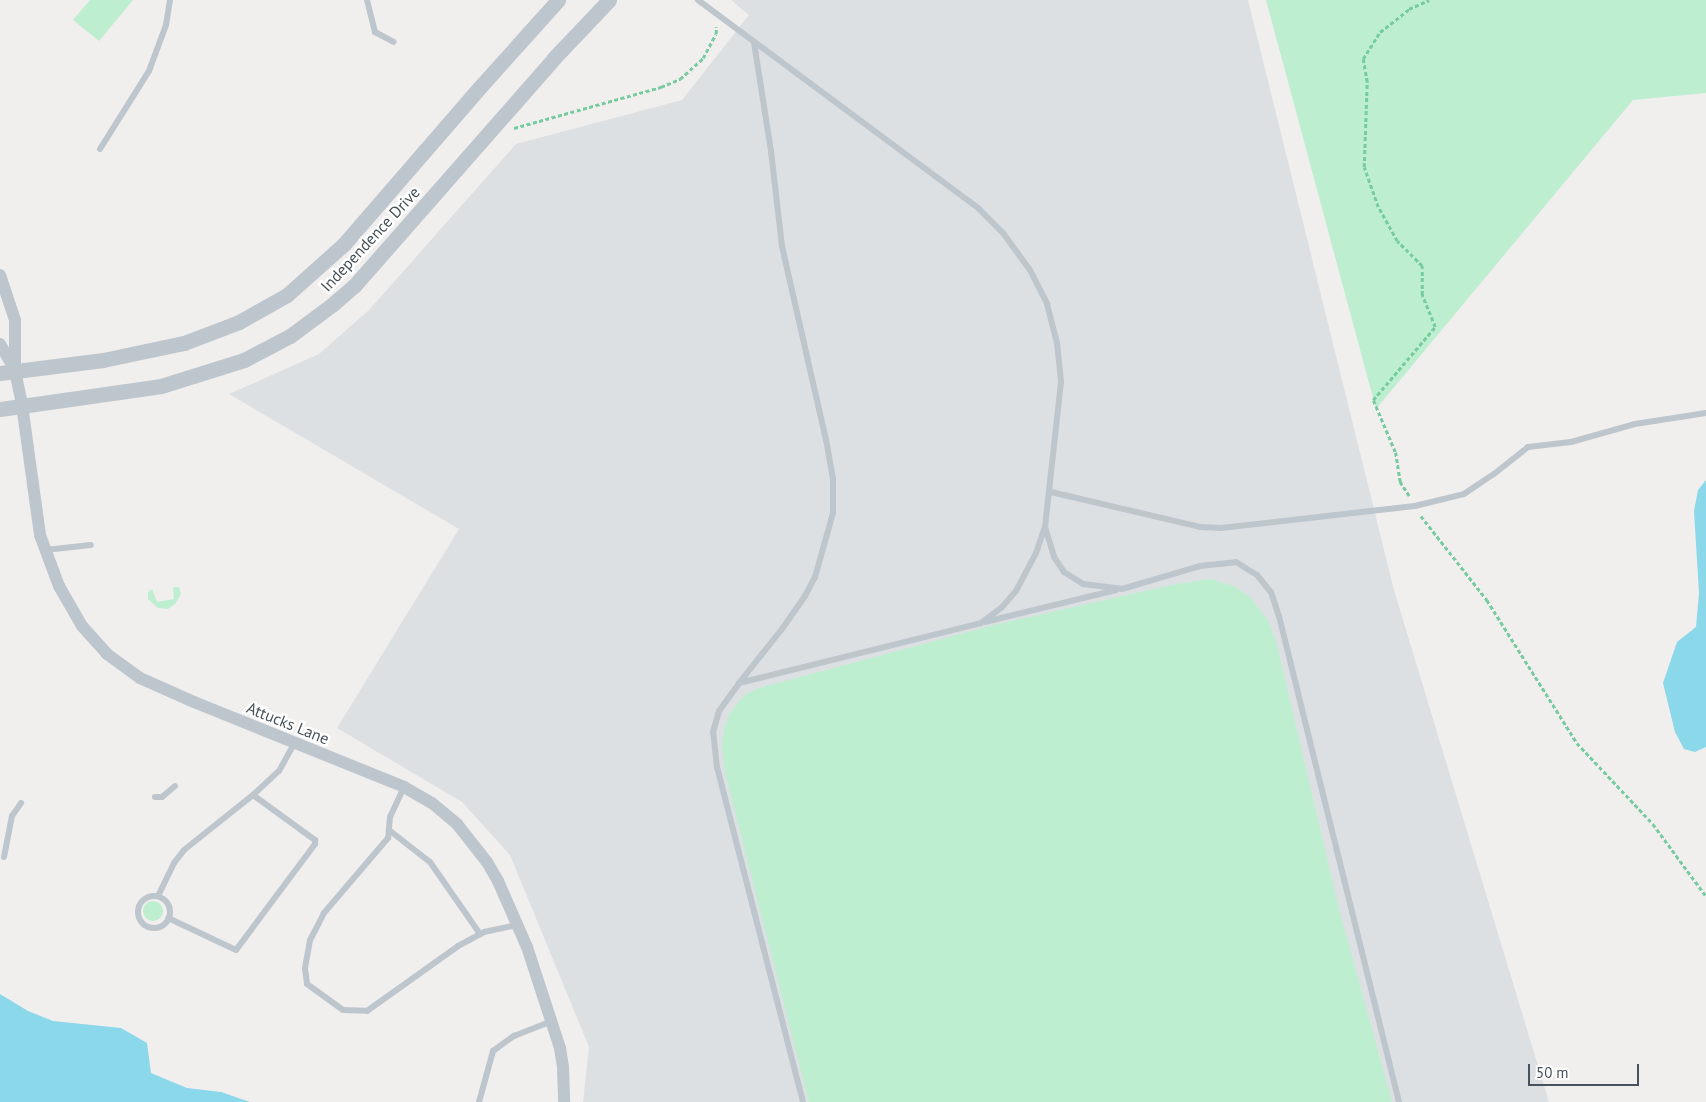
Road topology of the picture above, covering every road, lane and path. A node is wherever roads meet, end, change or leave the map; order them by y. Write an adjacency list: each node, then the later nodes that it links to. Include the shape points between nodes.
1 (170, 0): 11 (lane, via 166,25 149,71)
2 (368, 0): 8 (lane, via 376,32)
3 (558, 0): 14 (street, Independence Drive, via 344,244 287,295 239,322 184,343 103,360)
4 (610, 0): 15 (street, Independence Drive, via 554,58 369,269 334,304 304,326 244,360 192,378 127,392)
5 (698, 0): 7 (lane)
6 (1429, 0): 19 (path, via 1409,9 1380,32 1363,59 1367,82 1364,167 1378,207 1396,241 1422,266 1422,295 1435,327 1373,400 1395,452 1400,482)
7 (715, 14): 9 (lane); 10 (path, via 716,34 711,45 703,58 680,79 661,88)
8 (394, 42)
9 (754, 42): 18 (lane, via 979,209 1003,233 1030,270 1047,304 1057,343 1061,382); 25 (lane, via 782,246 826,440 833,479 833,513 815,577 805,596)
10 (511, 129)
11 (100, 149)
12 (0, 276): 14 (street, Attucks Lane, via 15,320)
13 (0, 344): 14 (street, Attucks Lane)
14 (8, 372): 15 (street, Attucks Lane)
15 (22, 405): 16 (street, Independence Drive); 22 (street, Attucks Lane)
16 (0, 409)
17 (1706, 413): 19 (lane, via 1634,424 1571,442 1528,447 1464,494)
18 (1051, 492): 19 (lane, via 1221,528); 20 (lane)
19 (1415, 506): 35 (path, via 1487,600 1577,743 1653,824)
20 (1045, 527): 23 (lane, via 1054,557 1064,572 1083,584); 24 (lane, via 1036,553 1016,591 1002,607)
21 (91, 545): 22 (lane)
22 (44, 550): 26 (street, Attucks Lane, via 59,586 82,626 107,654 128,670 194,702)
23 (1122, 589): 24 (lane); 43 (lane, via 1200,566 1236,562 1257,575 1271,592)
24 (981, 622): 25 (lane)
25 (739, 683): 42 (lane, via 719,711 713,732 717,768)
26 (294, 742): 28 (street, Attucks Lane); 29 (lane, via 279,771)
27 (176, 786): 30 (lane, via 162,798)
28 (404, 787): 32 (lane, via 390,817); 37 (street, Attucks Lane, via 432,803 467,836 494,874)
29 (253, 795): 34 (lane, via 184,850); 36 (lane, via 314,838 316,844 236,950)
30 (155, 797)
31 (21, 803): 33 (lane, via 12,816)
32 (389, 830): 38 (lane, via 430,862); 38 (lane, via 388,838 324,913 310,940 305,969 307,984 343,1010 367,1011)
33 (4, 857)
34 (158, 896): 36 (lane, via 169,907); 36 (lane, via 143,899 138,909 139,920 152,928 163,925)
35 (1706, 896)
36 (168, 918)
37 (517, 925): 38 (lane); 39 (street, Attucks Lane)
38 (480, 934)
39 (552, 1021): 40 (lane, via 514,1036 493,1051); 41 (street, Attucks Lane, via 564,1068)
40 (479, 1102)
41 (564, 1102)
42 (803, 1102)
43 (1399, 1102)

